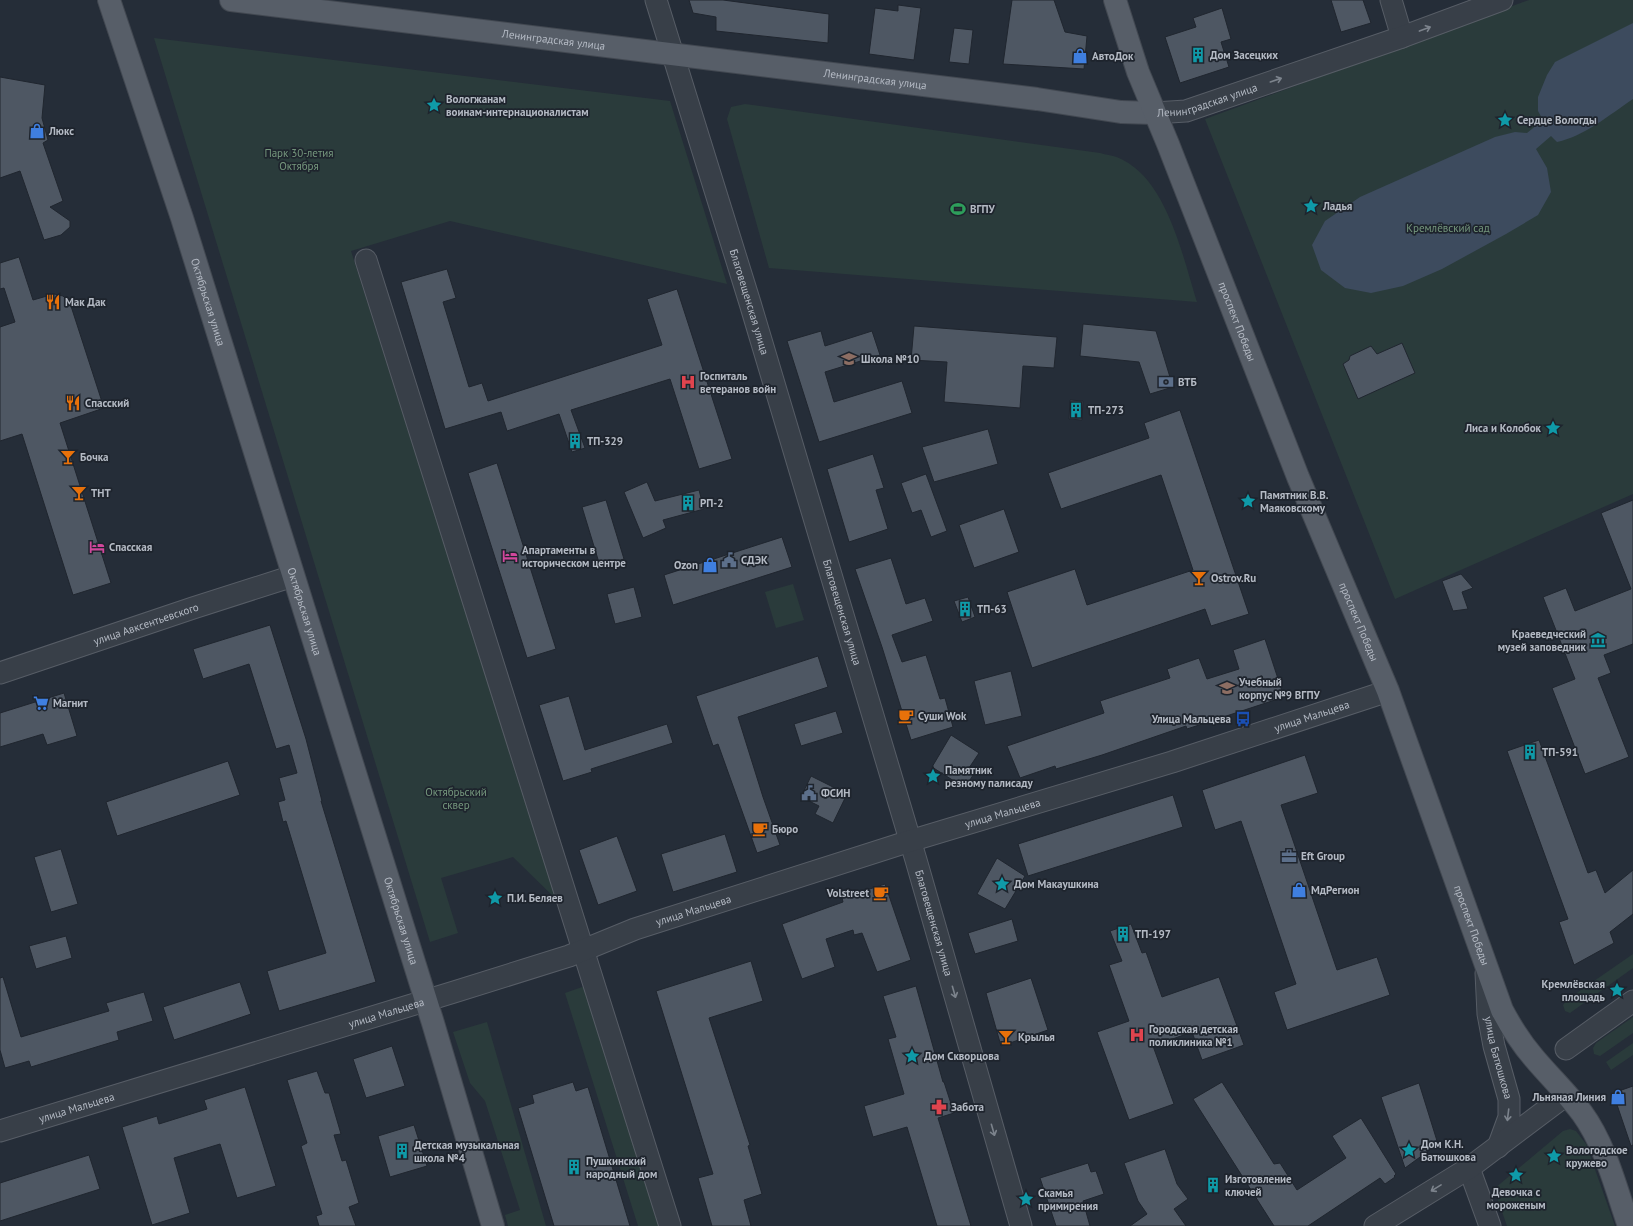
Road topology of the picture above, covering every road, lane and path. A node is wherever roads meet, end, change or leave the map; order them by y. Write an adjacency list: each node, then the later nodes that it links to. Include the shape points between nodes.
1 (109, 0): 11 (main road, Октябрьская улица, via 182,218)
2 (231, 0): 8 (main road, Ленинградская улица)
3 (656, 0): 8 (street, Благовещенская улица)
4 (1114, 0): 9 (main road, проспект Победы)
5 (1391, 0): 7 (street)
6 (1502, 0): 7 (street, Ленинградская улица, one-way to 6)
7 (1402, 37): 9 (street, Ленинградская улица, one-way to 7, via 1186,111)
8 (674, 55): 9 (main road, Ленинградская улица, via 1030,98 1121,112); 14 (street, Благовещенская улица)
9 (1154, 114): 13 (main road, проспект Победы, via 1171,151 1298,476)
10 (366, 260): 15 (street)
11 (292, 576): 12 (street, улица Авксентьевского); 17 (main road, Октябрьская улица)
12 (0, 674)
13 (1388, 691): 14 (street, улица Мальцева); 16 (main road, проспект Победы)
14 (913, 851): 15 (street, улица Мальцева, via 629,931); 26 (street, Благовещенская улица, one-way to 26)
15 (584, 950): 17 (street, улица Мальцева); 25 (street)
16 (1485, 967): 20 (main road, проспект Победы, via 1513,1031); 22 (street, улица Батюшкова, one-way to 22, via 1488,1014 1509,1099 1510,1117)
17 (426, 1001): 21 (street, улица Мальцева); 24 (main road, Октябрьская улица)
18 (1633, 1001): 19 (street)
19 (1566, 1049)
20 (1566, 1095): 22 (street); 29 (main road, проспект Победы, via 1582,1113 1597,1139)
21 (0, 1131)
22 (1498, 1147): 23 (street)
23 (1469, 1168): 27 (street, one-way to 27); 28 (street)
24 (494, 1226)
25 (670, 1226)
26 (1021, 1226)
27 (1374, 1226)
28 (1490, 1226)
29 (1629, 1226)

